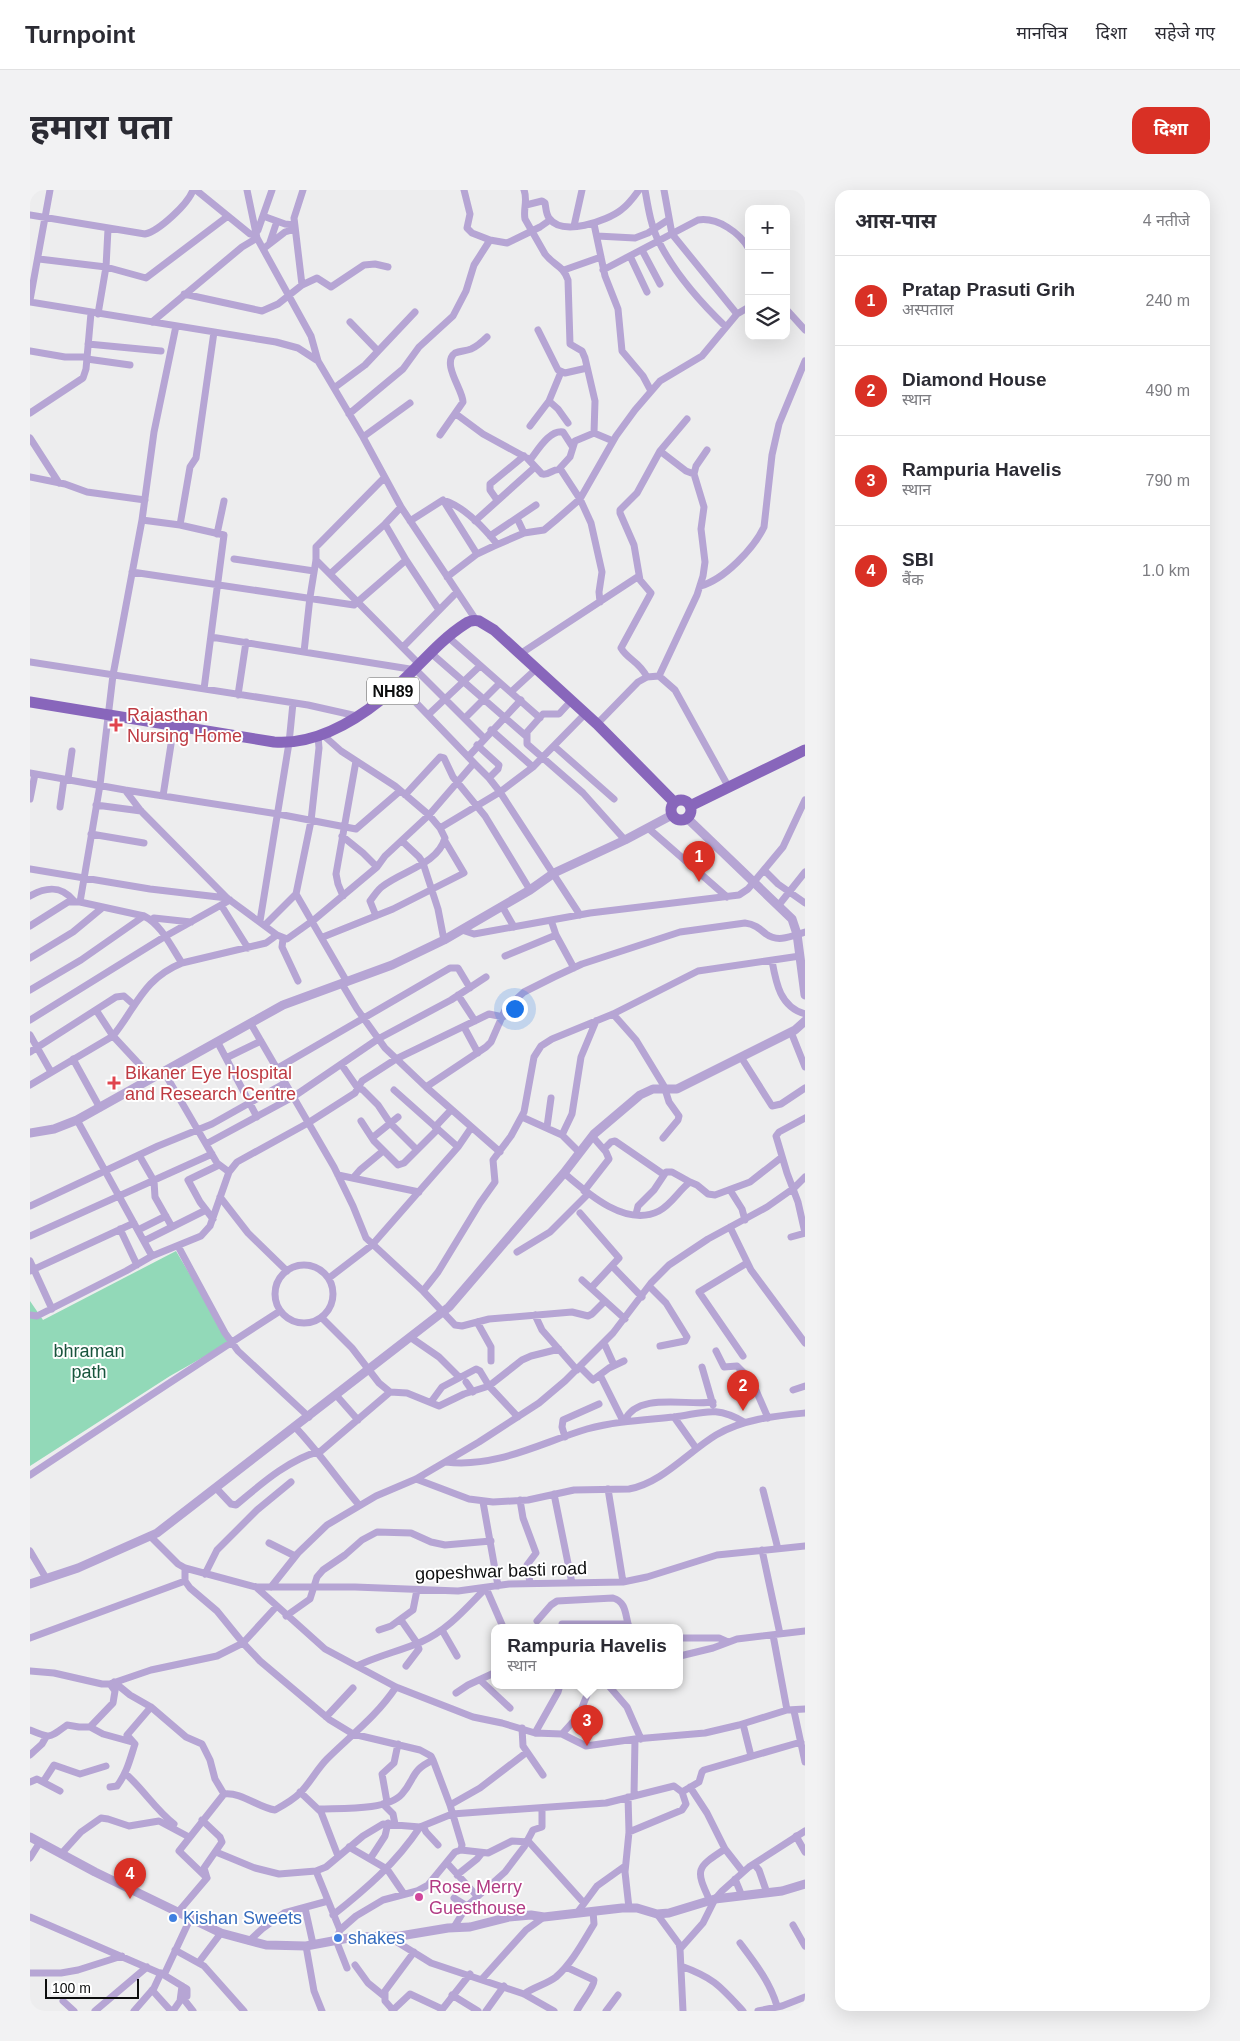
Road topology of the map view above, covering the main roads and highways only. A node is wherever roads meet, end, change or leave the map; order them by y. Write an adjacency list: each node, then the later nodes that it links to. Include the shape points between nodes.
1 (30, 702): 3 (main road, NH89, via 289,743 320,735 358,716 399,686 448,637 476,620 485,623 572,700)
2 (805, 750): 4 (main road)
3 (674, 802): 4 (main road, via 683,800); 4 (main road, via 670,810 680,820 687,818)
4 (690, 806)

